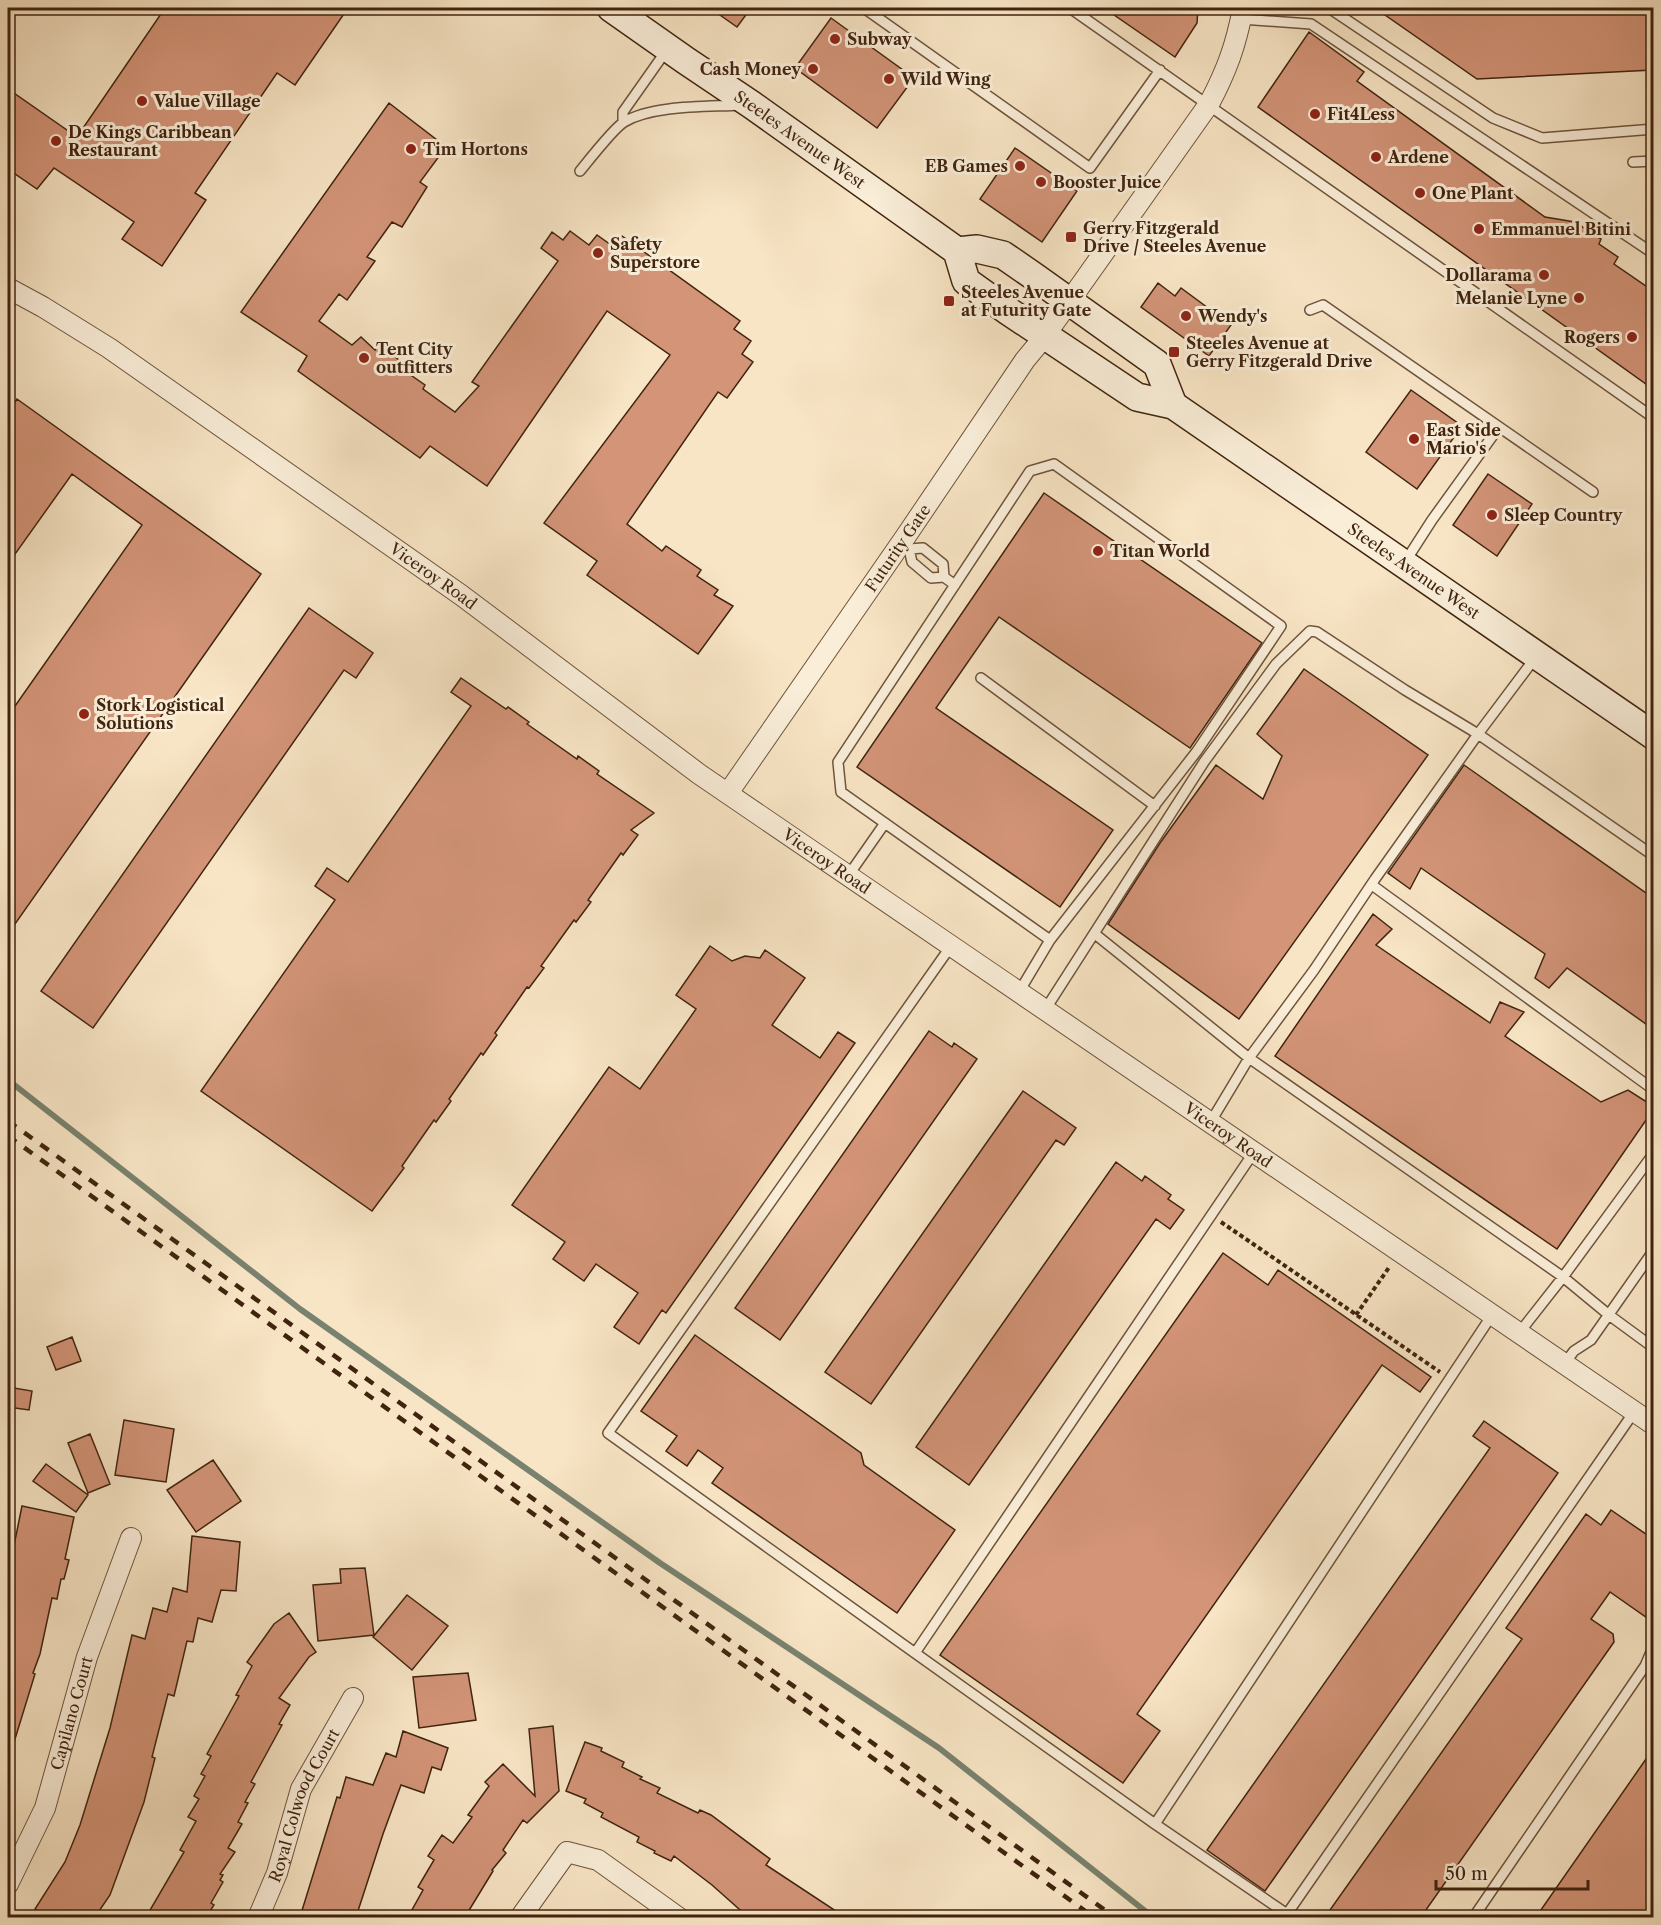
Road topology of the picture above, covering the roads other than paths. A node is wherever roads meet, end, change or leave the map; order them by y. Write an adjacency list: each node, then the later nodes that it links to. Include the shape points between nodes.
1 (610, 8): 6 (main road, Steeles Avenue West)
2 (864, 8): 8 (lane, via 1090,168)
3 (1070, 8): 8 (lane)
4 (1329, 8): 12 (lane, via 1493,118 1542,138)
5 (1242, 13): 9 (street, Futurity Gate, via 1237,41); 17 (lane, via 1311,24)
6 (631, 17): 7 (main road, Steeles Avenue West)
7 (668, 49): 10 (main road, Steeles Avenue West); 11 (lane, via 623,111)
8 (1160, 70): 9 (lane)
9 (1209, 104): 19 (street, Futurity Gate); 23 (lane)
10 (752, 105): 11 (lane, via 668,109); 16 (main road, Steeles Avenue West)
11 (623, 122): 15 (lane)
12 (1653, 129)
13 (1633, 162): 14 (lane)
14 (1653, 162)
15 (580, 171)
16 (957, 251): 19 (main road, via 977,249 1003,255); 21 (main road, Steeles Avenue West, via 966,281)
17 (1653, 254)
18 (8, 288): 34 (street, Viceroy Road, via 109,348 461,595)
19 (1070, 302): 21 (street, Futurity Gate); 22 (main road, via 1157,364)
20 (1310, 310): 24 (lane, via 1323,305)
21 (1044, 337): 22 (main road, Steeles Avenue West, via 1137,397); 26 (street, Futurity Gate, via 1025,360)
22 (1173, 405): 27 (main road, Steeles Avenue West)
23 (1653, 418)
24 (1499, 427): 25 (lane); 27 (lane)
25 (1593, 492)
26 (905, 547): 28 (lane, via 912,562 932,578); 28 (lane, via 923,548 943,564); 34 (street, Futurity Gate)
27 (1404, 564): 30 (main road, Steeles Avenue West)
28 (944, 577): 29 (lane)
29 (955, 585): 35 (lane, via 1030,471 1054,464 1281,626); 36 (lane, via 838,762 841,792)
30 (1536, 656): 32 (lane); 33 (main road, Steeles Avenue West)
31 (981, 678): 35 (lane)
32 (1478, 734): 37 (lane); 39 (lane); 40 (lane, via 1310,631 1276,664 1204,762)
33 (1653, 736)
34 (728, 794): 38 (street, Viceroy Road)
35 (1155, 806): 41 (lane)
36 (885, 823): 38 (lane); 41 (lane)
37 (1653, 856)
38 (848, 876): 42 (street, Viceroy Road)
39 (1372, 885): 45 (lane); 46 (lane)
40 (1095, 934): 44 (lane); 45 (lane)
41 (1050, 940): 43 (lane)
42 (951, 946): 43 (street, Viceroy Road); 61 (lane, via 608,1433)
43 (1019, 992): 44 (street, Viceroy Road)
44 (1045, 1010): 47 (street, Viceroy Road)
45 (1249, 1058): 47 (lane); 51 (lane)
46 (1653, 1090)
47 (1210, 1123): 48 (street, Viceroy Road)
48 (1254, 1152): 52 (street, Viceroy Road); 61 (lane)
49 (1653, 1153): 51 (lane)
50 (1653, 1250): 53 (lane)
51 (1563, 1277): 53 (lane); 54 (lane)
52 (1492, 1315): 54 (street, Viceroy Road); 63 (lane)
53 (1609, 1315): 55 (lane); 56 (lane, via 1591,1340 1574,1351)
54 (1519, 1333): 56 (street, Viceroy Road)
55 (1653, 1348)
56 (1564, 1364): 57 (street, Viceroy Road)
57 (1634, 1412): 58 (street, Viceroy Road); 65 (lane)
58 (1653, 1425)
59 (130, 1538): 64 (street, Capilano Court, via 87,1658 45,1808)
60 (1653, 1645): 69 (lane, via 1645,1666)
61 (915, 1653): 63 (lane)
62 (353, 1698): 66 (street, Royal Colwood Court, via 301,1789 278,1873)
63 (1155, 1824): 65 (lane)
64 (8, 1884)
65 (1289, 1916)
66 (258, 1917)
67 (520, 1917): 68 (street, via 567,1852 598,1860)
68 (679, 1917)
69 (1473, 1917)

